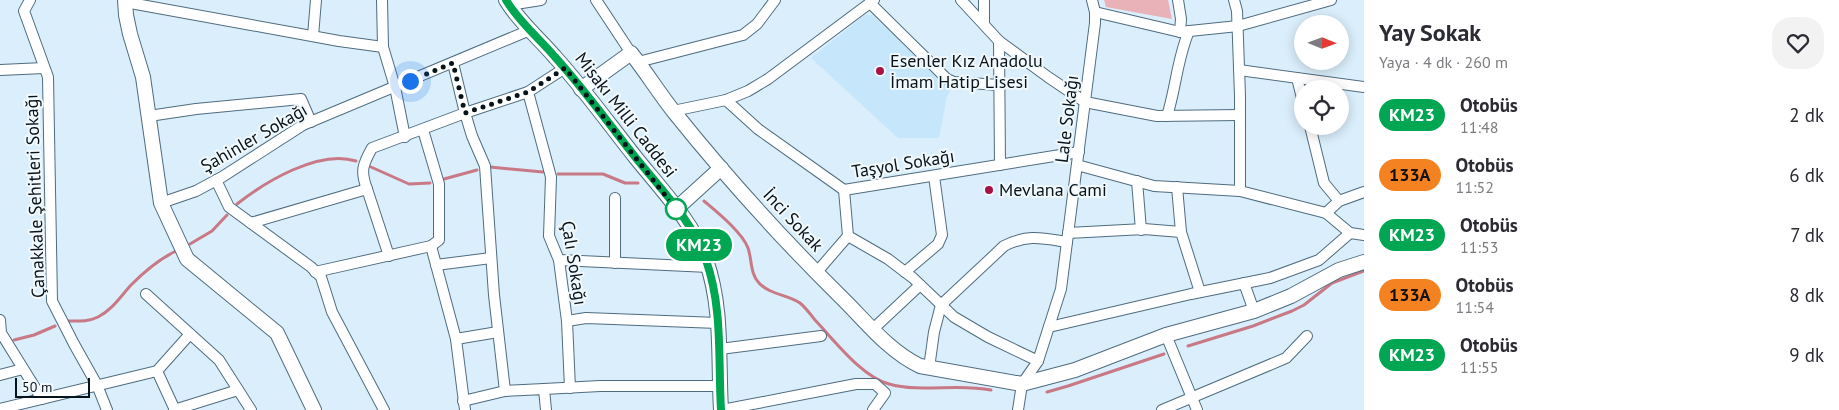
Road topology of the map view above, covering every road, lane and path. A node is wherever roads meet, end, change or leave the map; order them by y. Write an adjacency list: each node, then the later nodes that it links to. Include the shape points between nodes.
1 (30, 0): 26 (street, Çanakkale Şehitleri Sokağı, via 24,11)
2 (316, 0): 21 (street)
3 (382, 0): 23 (street)
4 (541, 0): 15 (street)
5 (596, 0): 24 (street, İnci Sokak)
6 (775, 0): 24 (street, via 757,24 743,35)
7 (961, 0): 17 (street)
8 (984, 0): 17 (street)
9 (1092, 0): 16 (street, Lale Sokağı)
10 (1178, 0): 20 (street)
11 (1234, 0): 18 (street)
12 (1331, 0): 18 (street)
13 (125, 1): 21 (street); 41 (street)
14 (872, 2): 31 (street, via 947,79); 36 (street, via 768,80)
15 (508, 3): 19 (street, Misakı Milli Caddesi)
16 (1095, 12): 20 (street); 37 (street, Lale Sokağı)
17 (984, 23): 22 (street)
18 (1238, 26): 20 (street); 29 (street)
19 (530, 30): 25 (street, Şahinler Sokağı); 27 (street, Misakı Milli Caddesi)
20 (1185, 31): 42 (street)
21 (313, 36): 23 (street)
22 (999, 41): 31 (street); 37 (street)
23 (382, 47): 32 (street)
24 (635, 58): 34 (street); 38 (street, İnci Sokak)
25 (453, 63): 32 (street, Şahinler Sokağı); 39 (street)
26 (44, 68): 28 (street); 106 (street, Çanakkale Şehitleri Sokağı, via 48,77 52,301)
27 (565, 68): 34 (street, Misakı Milli Caddesi); 35 (street)
28 (0, 70)
29 (1240, 70): 30 (street); 40 (street)
30 (1297, 78): 33 (street)
31 (999, 85): 48 (street)
32 (395, 87): 43 (street, Şahinler Sokağı); 46 (street)
33 (1364, 87)
34 (581, 89): 62 (street, Misakı Milli Caddesi)
35 (528, 92): 39 (street); 74 (street, Çalı Sokağı, via 551,177 549,236)
36 (726, 100): 38 (street); 56 (street, Taşyol Sokağı, via 758,129)
37 (1085, 102): 42 (street); 47 (street, Lale Sokağı)
38 (673, 111): 50 (street, İnci Sokak)
39 (465, 113): 44 (street); 73 (street, via 485,166)
40 (1240, 115): 42 (street); 57 (street)
41 (149, 116): 43 (street, via 301,99); 61 (street)
42 (1167, 116)
43 (311, 122): 52 (street, Şahinler Sokağı)
44 (422, 130): 46 (street); 71 (street, via 439,184 439,240)
45 (1312, 135): 60 (street, via 1324,182)
46 (405, 136): 55 (street, via 372,148 363,164 362,179)
47 (1079, 152): 48 (street, Taşyol Sokağı); 49 (street, Lale Sokağı)
48 (1000, 165): 51 (street, Taşyol Sokağı)
49 (1077, 165): 53 (street); 70 (street, Lale Sokağı)
50 (721, 168): 62 (street); 80 (street, İnci Sokak)
51 (934, 176): 56 (street, Taşyol Sokağı); 81 (street, via 942,235 938,244)
52 (216, 180): 61 (street, Şahinler Sokağı); 64 (street, via 229,207)
53 (1138, 181): 54 (street, via 1154,186); 65 (street)
54 (1177, 187): 57 (street); 66 (street)
55 (366, 189): 64 (street); 72 (street)
56 (844, 190): 69 (street)
57 (1240, 191): 63 (street)
58 (1364, 192): 60 (street)
59 (615, 198): 76 (street)
60 (1339, 201): 63 (street)
61 (162, 203): 119 (street, via 187,258 277,333)
62 (676, 209): 78 (street, Misakı Milli Caddesi, via 695,236)
63 (1326, 213): 67 (street)
64 (251, 223): 79 (street)
65 (1142, 230): 66 (street); 70 (street)
66 (1182, 232): 84 (street)
67 (1350, 233): 68 (street); 82 (street, via 1319,260)
68 (1364, 235)
69 (848, 236): 80 (street); 81 (street)
70 (1068, 238): 86 (street, via 1025,238 1004,246); 91 (street, Lale Sokağı, via 1061,289)
71 (431, 246): 72 (street); 77 (street)
72 (389, 256): 79 (street)
73 (491, 258): 77 (street); 93 (street)
74 (559, 260): 76 (street); 88 (street, Çalı Sokağı)
75 (1364, 262): 87 (street, via 1339,270 1291,296)
76 (615, 263): 78 (street)
77 (436, 265): 98 (street)
78 (709, 267): 89 (street, Misakı Milli Caddesi)
79 (316, 272): 120 (street, via 332,312)
80 (816, 272): 92 (street, İnci Sokak)
81 (905, 272): 83 (street)
82 (1244, 284): 84 (street); 87 (street)
83 (920, 285): 86 (street); 92 (street)
84 (1200, 292): 91 (street)
85 (146, 294): 94 (street)
86 (941, 305): 100 (street, via 970,327); 101 (street)
87 (1254, 310): 95 (street)
88 (567, 321): 89 (street, Çalı Sokağı, via 586,318); 108 (street)
89 (718, 323): 99 (street, Misakı Milli Caddesi)
90 (0, 326): 102 (street)
91 (1049, 327): 100 (street, Lale Sokağı)
92 (873, 329): 101 (street, İnci Sokak, via 906,358)
93 (498, 332): 98 (street); 111 (street)
94 (190, 334): 103 (street); 110 (street, via 219,360)
95 (1166, 335): 105 (street, via 1075,370); 112 (street)
96 (820, 336): 99 (street)
97 (1307, 336): 112 (street, via 1286,358)
98 (456, 339): 114 (street)
99 (720, 350): 107 (street, Misakı Milli Caddesi)
100 (1038, 361): 105 (street, Lale Sokağı)
101 (929, 368): 105 (street, İnci Sokak)
102 (23, 369): 104 (street); 113 (street)
103 (157, 372): 106 (street); 117 (street)
104 (0, 376)
105 (1022, 384): 124 (street)
106 (97, 385): 113 (street); 116 (street, Çanakkale Şehitleri Sokağı)
107 (720, 386): 108 (street); 122 (street, Misakı Milli Caddesi)
108 (570, 388): 109 (street)
109 (544, 389): 111 (street); 121 (street)
110 (238, 390): 117 (street); 118 (street)
111 (505, 391): 114 (street)
112 (1192, 398): 125 (street); 126 (street)
113 (42, 399): 115 (street)
114 (464, 405)
115 (0, 409)
116 (107, 410)
117 (175, 410)
118 (251, 410)
119 (314, 410)
120 (384, 410)
121 (546, 410)
122 (721, 410): 123 (street, via 856,384 875,384 885,393)
123 (874, 410)
124 (1018, 410)
125 (1162, 410)
126 (1197, 410)

